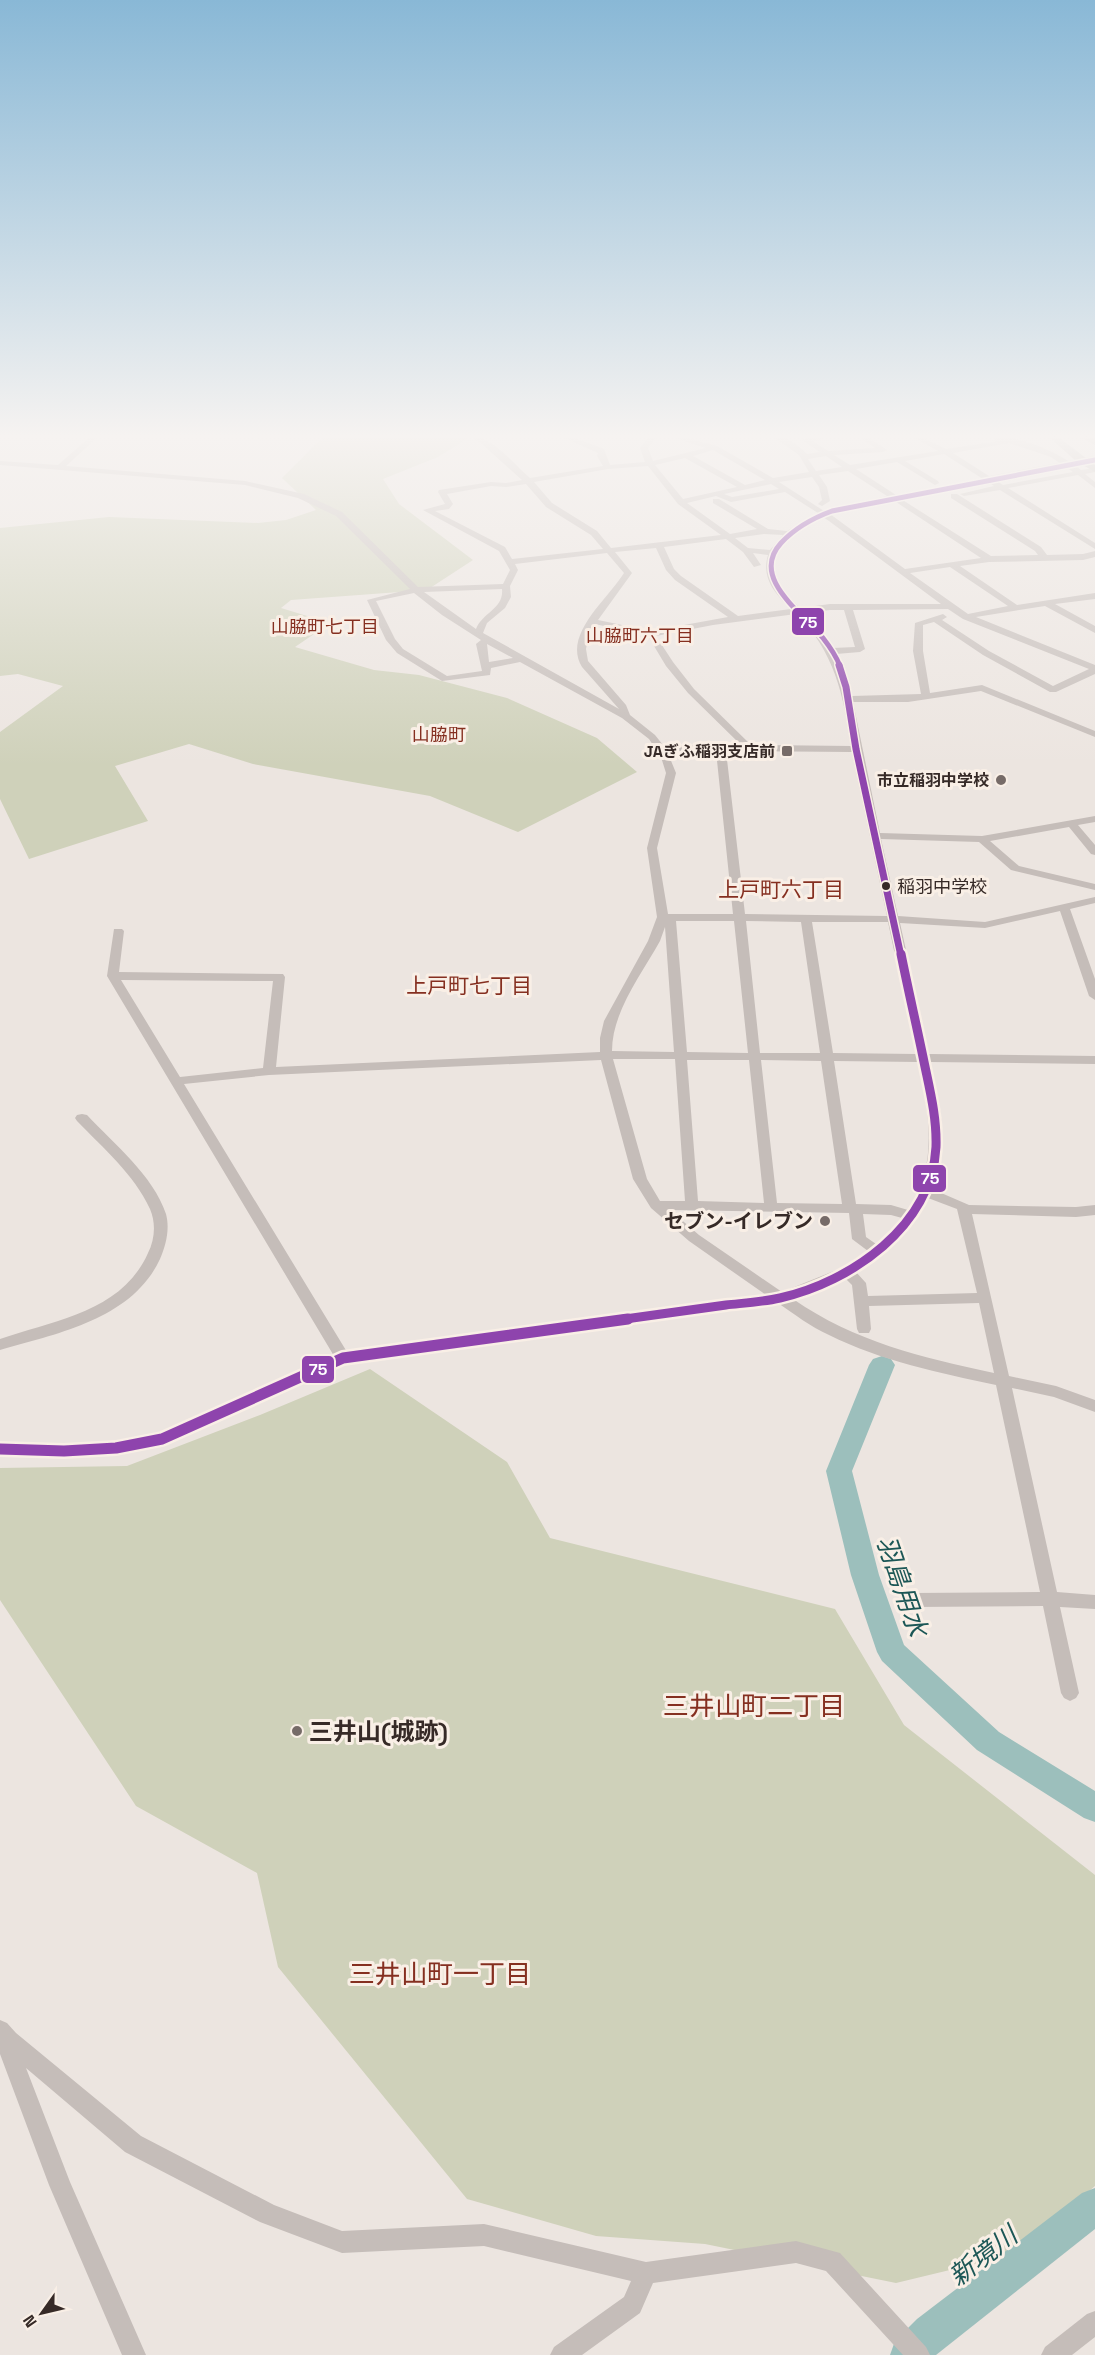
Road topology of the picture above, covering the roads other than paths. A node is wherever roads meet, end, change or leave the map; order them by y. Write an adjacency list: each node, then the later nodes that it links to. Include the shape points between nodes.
1 (371, 546): 21 (street)
2 (496, 546): 16 (street)
3 (635, 546): 10 (street)
4 (660, 546): 29 (street, via 670,570 678,578)
5 (740, 546): 11 (street)
6 (779, 546): 12 (street)
7 (867, 546): 19 (street)
8 (967, 546): 15 (street)
9 (1033, 546): 14 (street)
10 (609, 548): 16 (street); 31 (street, via 628,573)
11 (746, 550): 12 (street); 18 (street)
12 (772, 554): 27 (street, via 771,579)
13 (1095, 554): 14 (street)
14 (1045, 559): 15 (street)
15 (989, 560): 17 (street)
16 (510, 562): 20 (street, via 514,570)
17 (951, 564): 19 (street); 26 (street)
18 (757, 565)
19 (903, 572): 25 (street)
20 (506, 586): 21 (street); 34 (street, via 504,602 483,622)
21 (416, 590): 34 (street); 37 (street, via 371,600 400,651 445,679 487,673)
22 (1095, 596): 23 (street)
23 (1048, 604): 26 (street); 32 (street)
24 (848, 607): 25 (street); 27 (street); 35 (street, via 860,649)
25 (947, 607): 28 (street)
26 (1015, 608): 28 (street)
27 (799, 612): 29 (street); 35 (street)
28 (962, 615): 30 (street); 38 (street)
29 (735, 618): 33 (street)
30 (935, 619): 38 (street, via 1053,690); 39 (street, via 919,623 918,651)
31 (592, 621): 33 (street); 41 (street, via 584,637 584,662 623,707)
32 (1095, 630)
33 (651, 634): 45 (street, via 695,696)
34 (483, 637): 36 (street); 37 (street)
35 (833, 651): 40 (street)
36 (522, 659): 37 (street); 41 (street)
37 (484, 666)
38 (1095, 669)
39 (926, 697): 40 (street); 42 (street, via 982,688)
40 (849, 699): 46 (street)
41 (625, 716): 43 (street)
42 (1095, 734)
43 (661, 748): 44 (street); 55 (street, via 671,773 652,849)
44 (721, 748): 45 (street); 56 (street)
45 (748, 748): 46 (street)
46 (856, 750): 49 (street)
47 (1095, 819): 48 (street)
48 (1072, 824): 50 (street); 51 (street)
49 (875, 836): 50 (street); 58 (street)
50 (982, 839): 52 (street, via 1015,868)
51 (1095, 852)
52 (1095, 887)
53 (1095, 900): 54 (street)
54 (1064, 908): 58 (street, via 985,925); 61 (street)
55 (666, 917): 56 (street); 62 (street, via 610,1021); 63 (street)
56 (739, 917): 57 (street); 64 (street)
57 (806, 918): 58 (street); 65 (street)
58 (893, 919): 66 (street)
59 (118, 931): 60 (street)
60 (113, 976): 68 (street, via 279,977); 69 (street)
61 (1095, 996)
62 (606, 1056): 63 (street); 68 (street); 72 (street, via 635,1167)
63 (681, 1056): 64 (street); 73 (street)
64 (754, 1056): 65 (street); 74 (street)
65 (827, 1057): 66 (street); 75 (street)
66 (923, 1058): 67 (street); 71 (street, via 938,1142 934,1172)
67 (1095, 1060)
68 (269, 1071): 69 (street)
69 (177, 1081): 86 (street)
70 (82, 1118): 85 (street, via 138,1180 157,1208 160,1239 153,1262 122,1298 105,1309 60,1328)
71 (926, 1192): 76 (street); 78 (street)
72 (656, 1205): 73 (street); 81 (street, via 682,1229)
73 (692, 1206): 74 (street)
74 (771, 1208): 75 (street)
75 (853, 1209): 78 (street, via 891,1209); 79 (street, via 859,1239)
76 (964, 1209): 77 (street); 82 (street)
77 (1095, 1210)
78 (912, 1216): 79 (street)
79 (877, 1251): 80 (street)
80 (846, 1271): 81 (street); 83 (street, via 859,1282)
81 (780, 1298): 86 (street); 87 (street, via 833,1330 874,1348 935,1366)
82 (986, 1298): 83 (street); 87 (street)
83 (862, 1301): 84 (street)
84 (864, 1329)
85 (0, 1345)
86 (343, 1358): 89 (street, via 162,1439 116,1448)
87 (1002, 1378): 88 (street); 90 (street)
88 (1095, 1406)
89 (0, 1449)
90 (1049, 1599): 91 (street); 92 (street); 93 (street)
91 (913, 1600)
92 (1095, 1602)
93 (1070, 1694)
94 (4, 2035): 95 (street, via 133,2144 268,2214 342,2242 484,2235); 97 (street, via 60,2185)
95 (646, 2273): 98 (street, via 632,2306); 99 (street, via 796,2252 832,2261)
96 (1095, 2322): 100 (street)
97 (134, 2355)
98 (562, 2355)
99 (918, 2355)
100 (1053, 2355)

